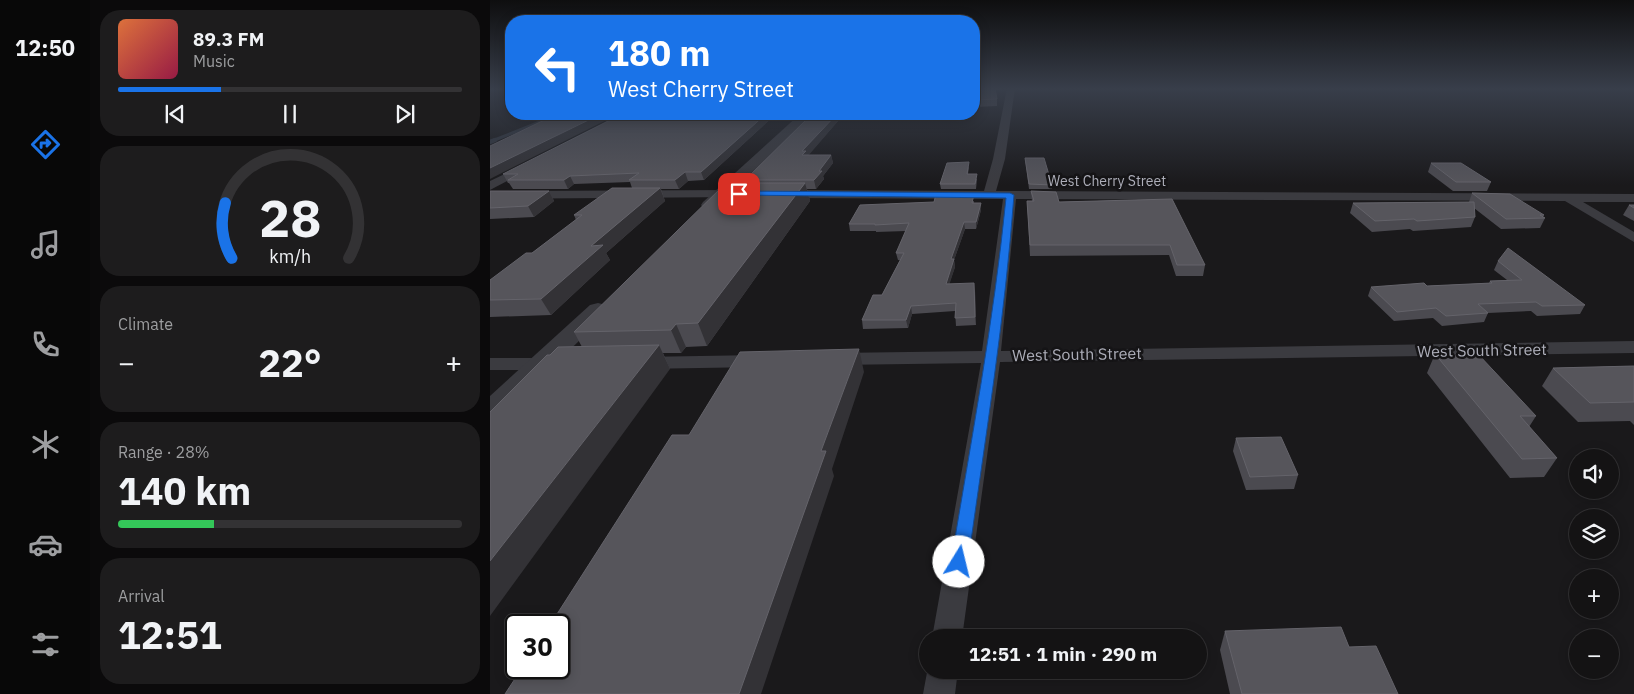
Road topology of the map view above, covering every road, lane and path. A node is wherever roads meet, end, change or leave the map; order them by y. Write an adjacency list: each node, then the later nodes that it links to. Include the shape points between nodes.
1 (799, 120): 5 (street)
2 (1006, 120): 9 (street, via 999,159)
3 (541, 159): 4 (street)
4 (490, 186)
5 (722, 194): 6 (street); 8 (street); 12 (street)
6 (750, 194)
7 (769, 194): 9 (street, West Cherry Street)
8 (490, 195)
9 (999, 195): 10 (street, West Cherry Street); 16 (street, via 1004,264)
10 (1568, 198): 11 (street, West Cherry Street); 13 (street)
11 (1634, 198)
12 (693, 221)
13 (1634, 238)
14 (613, 296): 21 (street)
15 (1634, 347): 16 (street, West South Street)
16 (992, 355): 18 (street, West South Street); 24 (street)
17 (774, 360): 19 (street)
18 (813, 360)
19 (628, 363)
20 (490, 364): 21 (street)
21 (541, 364): 22 (street); 23 (street)
22 (570, 364)
23 (490, 411)
24 (948, 629)
25 (940, 679): 26 (street)
26 (938, 694)

